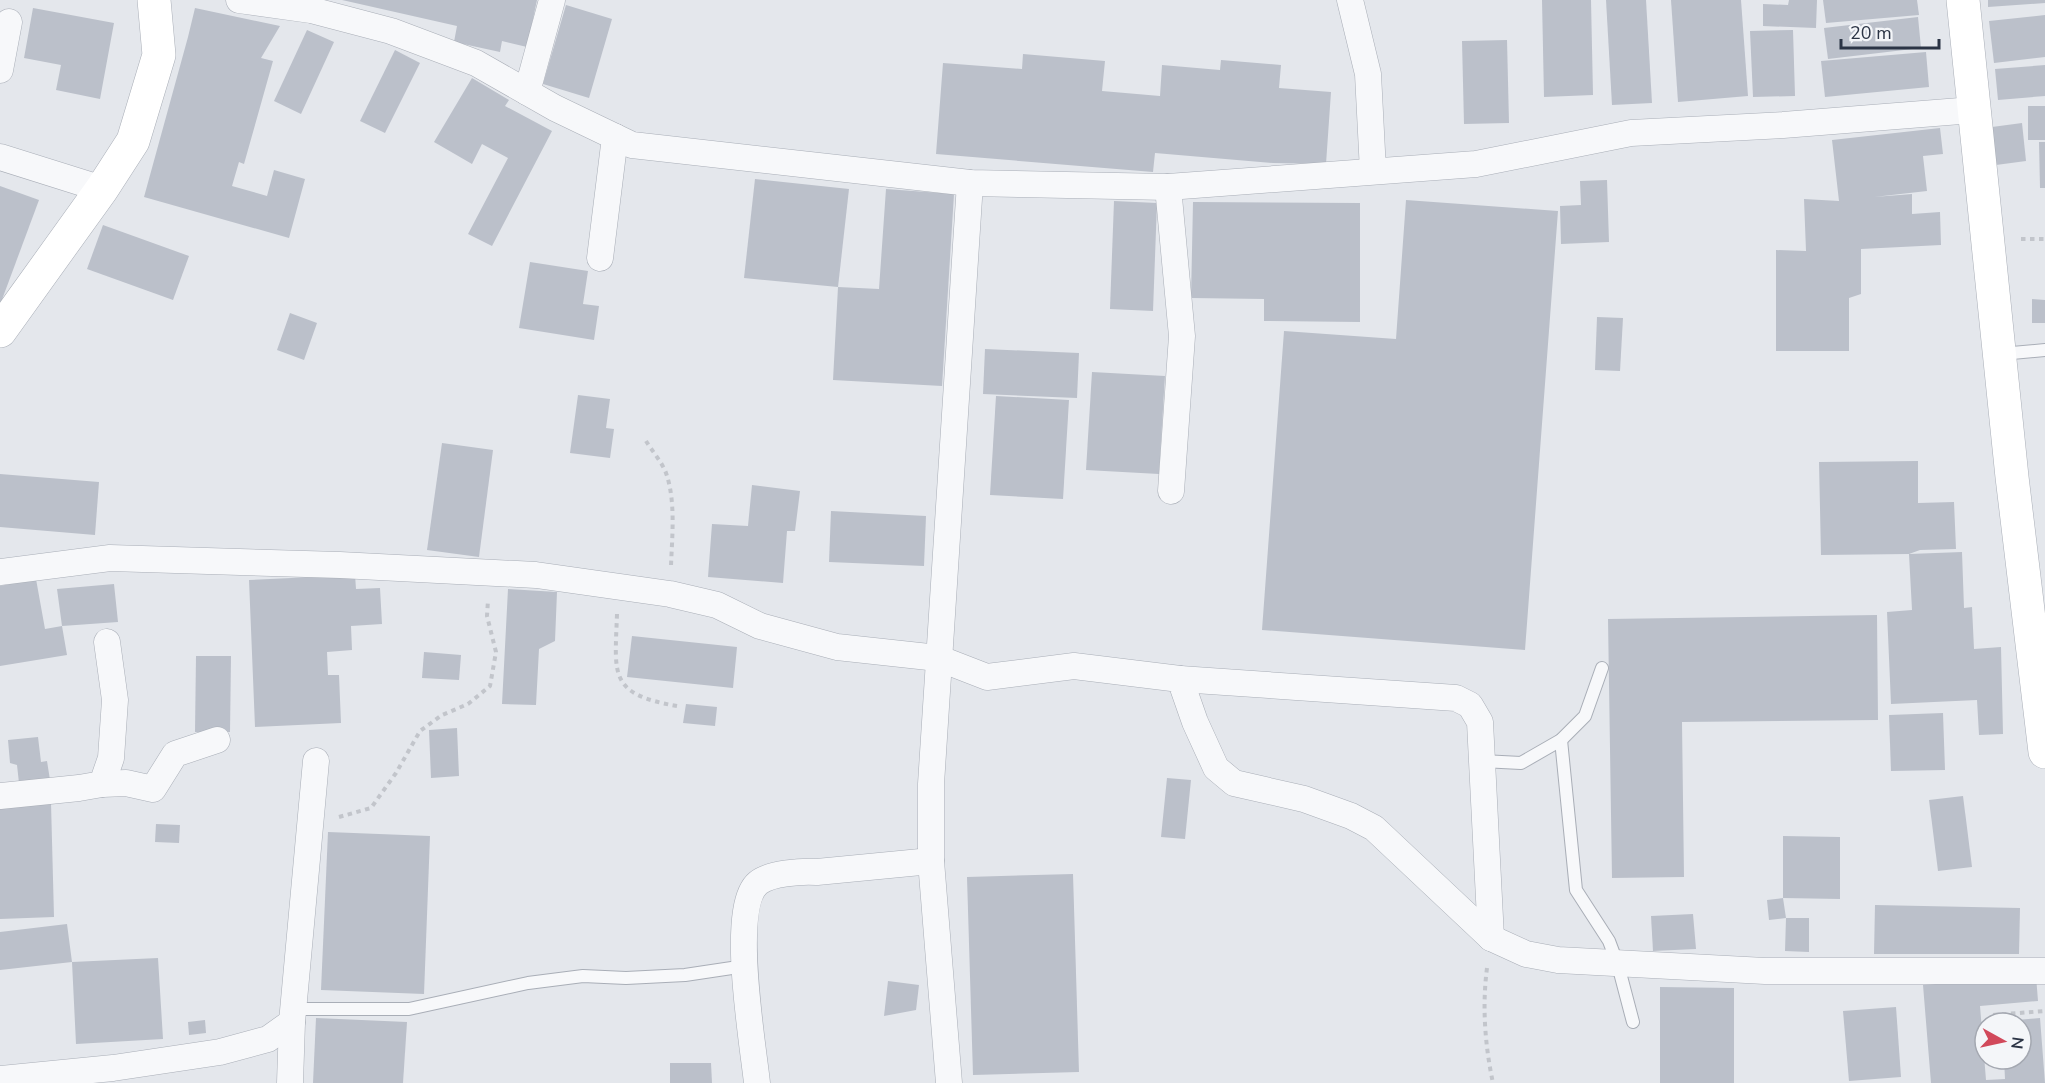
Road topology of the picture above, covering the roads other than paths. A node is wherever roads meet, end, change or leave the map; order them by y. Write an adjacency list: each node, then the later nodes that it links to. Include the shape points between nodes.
1 (154, 0): 15 (street, via 159,55 133,141)
2 (239, 0): 8 (street, via 311,10 391,31 476,63)
3 (552, 0): 8 (street)
4 (1350, 0): 12 (street, via 1368,74)
5 (1963, 0): 9 (street)
6 (9, 22): 7 (street)
7 (0, 70)
8 (527, 92): 10 (street)
9 (1973, 110): 12 (street, via 1631,133 1476,164); 19 (street)
10 (615, 137): 13 (street, via 632,145); 16 (street)
11 (0, 157): 15 (street)
12 (1373, 171): 14 (street)
13 (970, 183): 14 (street); 23 (street)
14 (1168, 187): 20 (street, via 1182,336)
15 (102, 189): 17 (street)
16 (600, 258)
17 (0, 331)
18 (2045, 350): 19 (lane)
19 (2000, 354): 28 (street, via 2032,604)
20 (1171, 490)
21 (0, 572): 23 (street, via 110,558 536,575 670,594 717,605 760,626 837,647)
22 (107, 642): 31 (street, via 115,700 111,758)
23 (938, 658): 25 (street, via 987,677 1074,666); 33 (street)
24 (1602, 668): 27 (lane, via 1585,716)
25 (1180, 679): 30 (street, via 1456,698 1470,705 1480,722); 34 (street, via 1216,768 1234,783 1304,799 1374,828)
26 (217, 740): 31 (street, via 175,754 153,789 126,783)
27 (1562, 740): 30 (lane, via 1521,763); 35 (lane, via 1576,891 1609,941)
28 (2045, 752)
29 (316, 761): 38 (street)
30 (1482, 761): 34 (street)
31 (102, 784): 32 (street)
32 (0, 796)
33 (931, 861): 36 (street, via 804,871 758,883 747,900 742,941); 43 (street)
34 (1491, 938): 35 (street, via 1527,954)
35 (1618, 964): 37 (street, via 1765,971); 39 (lane)
36 (745, 966): 38 (lane, via 685,975 583,976 409,1009); 42 (street)
37 (2045, 970)
38 (293, 1015): 40 (street, via 268,1039 220,1052); 41 (street)
39 (1632, 1022)
40 (0, 1079)
41 (290, 1083)
42 (757, 1083)
43 (949, 1083)

